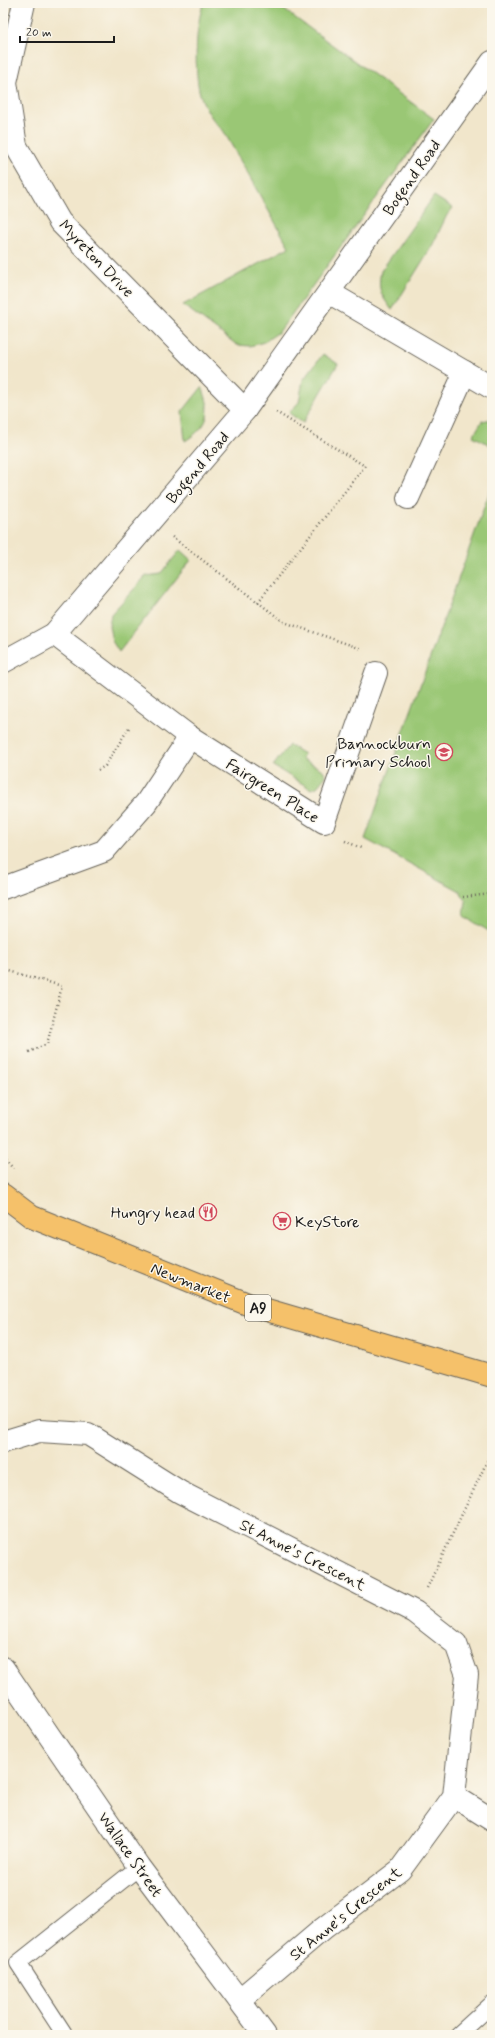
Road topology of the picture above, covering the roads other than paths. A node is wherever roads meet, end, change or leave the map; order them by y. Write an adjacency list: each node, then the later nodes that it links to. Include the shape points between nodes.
1 (24, 3): 3 (street, Myreton Drive, via 6,82)
2 (492, 62): 4 (street, Bogend Road)
3 (9, 149): 7 (street, Myreton Drive, via 60,222)
4 (330, 293): 5 (street); 7 (street, Bogend Road)
5 (465, 372): 6 (street); 8 (street)
6 (492, 388)
7 (249, 404): 9 (street, Bogend Road)
8 (408, 498)
9 (54, 634): 10 (street); 12 (street, Fairgreen Place)
10 (3, 662)
11 (376, 673): 12 (street, Fairgreen Place, via 324,822)
12 (190, 738): 13 (street, via 146,802 104,851)
13 (3, 888)
14 (3, 1195): 15 (main road, Newmarket / A9, via 32,1217 250,1306)
15 (492, 1376)
16 (3, 1442): 18 (street, St Anne's Crescent, via 39,1431 88,1434 180,1492 415,1612 456,1644 467,1675)
17 (3, 1668): 20 (street, Wallace Street)
18 (454, 1796): 19 (street); 21 (street, St Anne's Crescent, via 400,1870 324,1928)
19 (492, 1820)
20 (139, 1866): 21 (street, Wallace Street); 23 (lane, via 18,1963)
21 (239, 2000): 24 (street, Wallace Street)
22 (492, 2004): 25 (lane)
23 (65, 2035)
24 (265, 2035)
25 (458, 2035)

